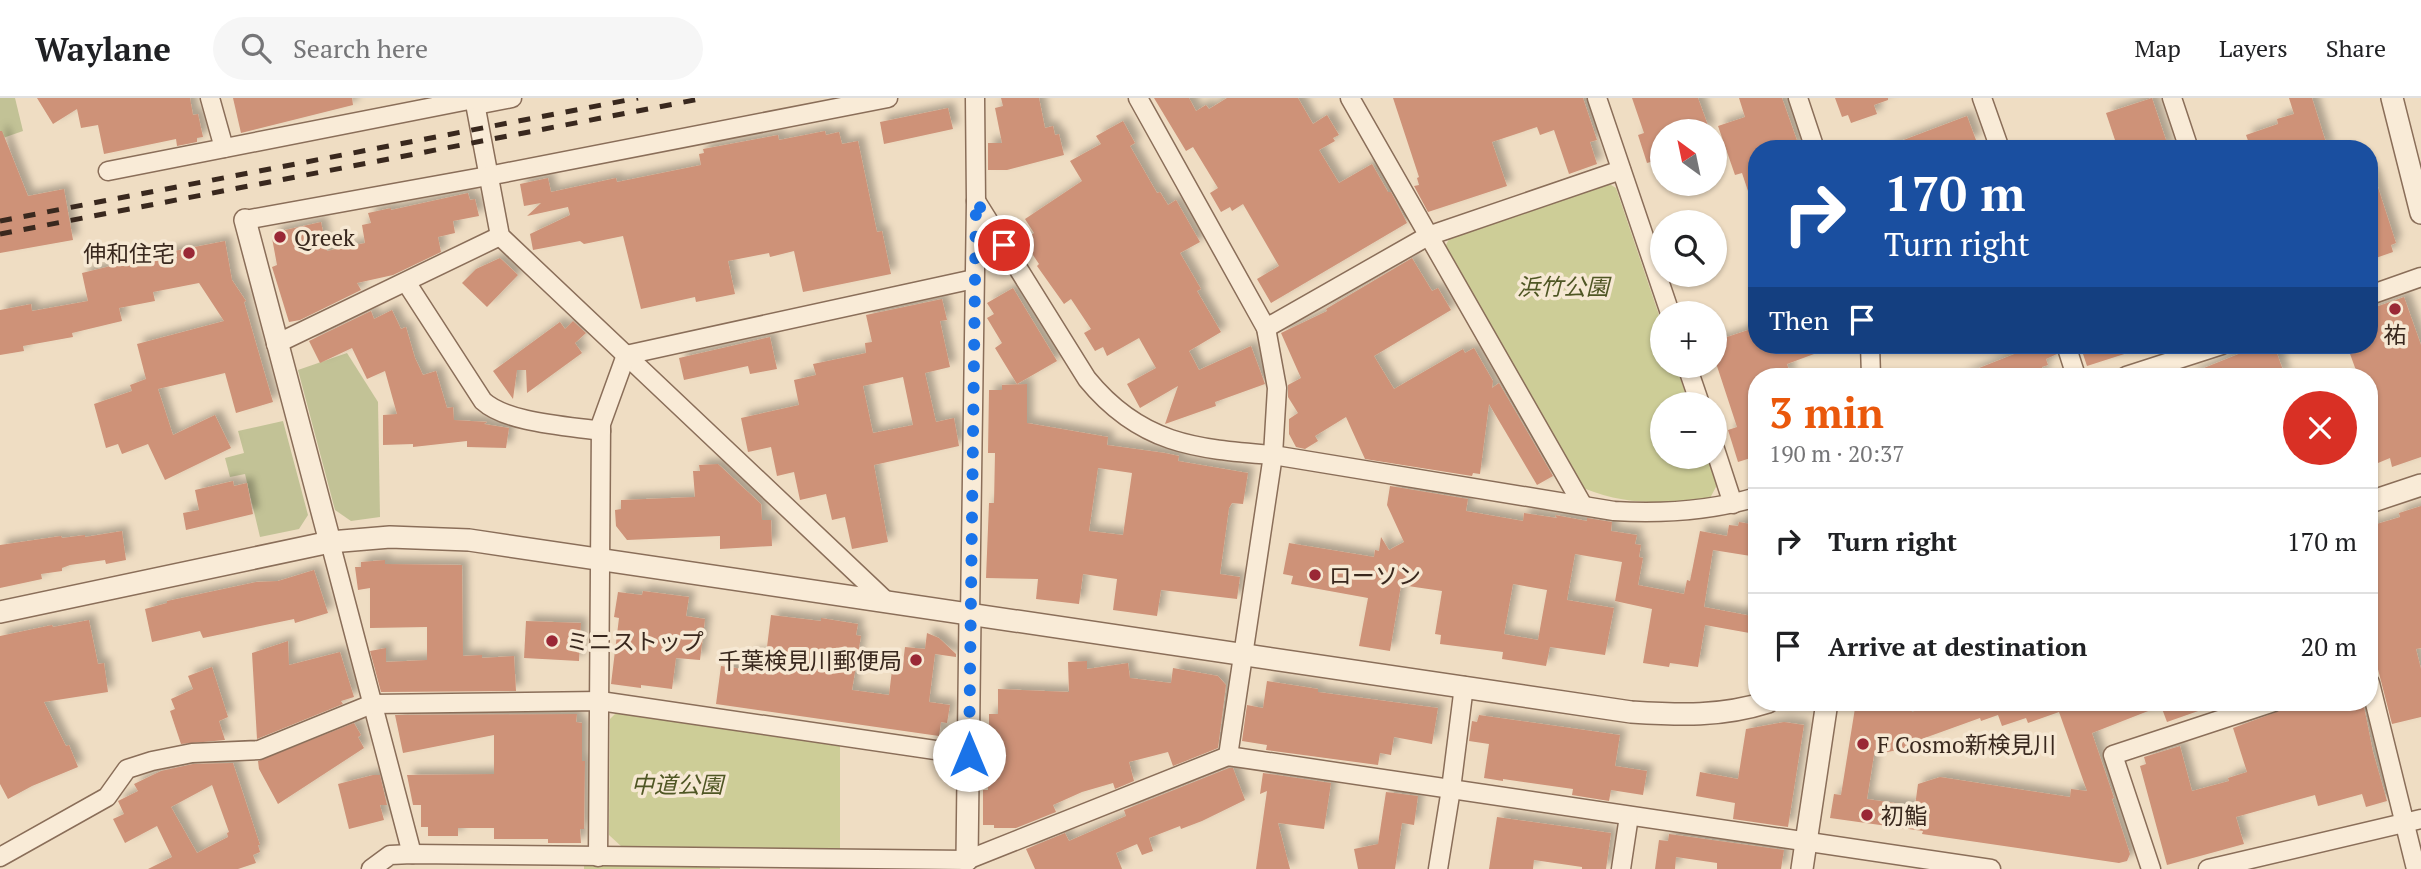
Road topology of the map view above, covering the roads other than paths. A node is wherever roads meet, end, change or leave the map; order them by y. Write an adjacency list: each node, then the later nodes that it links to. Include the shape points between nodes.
1 (210, 98): 16 (street)
2 (512, 98): 12 (street)
3 (888, 98): 19 (street)
4 (975, 98): 20 (street)
5 (1138, 98): 30 (street)
6 (1350, 98): 24 (street)
7 (1597, 98): 17 (street)
8 (1798, 98): 13 (street)
9 (1982, 98): 14 (street)
10 (2172, 98): 15 (street)
11 (2392, 98): 21 (street)
12 (475, 101): 16 (street); 19 (street)
13 (1812, 140)
14 (1997, 140)
15 (2186, 140)
16 (224, 148): 18 (street)
17 (1621, 170): 24 (street); 29 (street)
18 (108, 171)
19 (488, 176): 22 (street); 23 (street)
20 (976, 201): 26 (street); 36 (street, via 1103,399 1144,429 1167,438 1221,451)
21 (2421, 214)
22 (245, 220): 31 (street)
23 (500, 236): 27 (street); 33 (street)
24 (1429, 236): 30 (street); 41 (street)
25 (2421, 277): 28 (street)
26 (974, 279): 33 (street); 47 (street)
27 (406, 282): 31 (street); 35 (street, via 493,410)
28 (2378, 292)
29 (1666, 301)
30 (1266, 328): 36 (street, via 1278,388)
31 (276, 344): 43 (street)
32 (2194, 354): 34 (street)
33 (626, 355): 35 (street); 45 (street)
34 (2151, 368)
35 (601, 432): 44 (street)
36 (1273, 455): 41 (street); 48 (street)
37 (1722, 469): 42 (street)
38 (2421, 485): 39 (street)
39 (2378, 499)
40 (1748, 500): 42 (street)
41 (1582, 504): 42 (street, via 1646,513)
42 (1734, 504)
43 (330, 542): 44 (street, via 390,537 469,540); 46 (street); 51 (street)
44 (600, 562): 45 (street); 50 (street)
45 (886, 601): 47 (street)
46 (0, 611)
47 (970, 615): 48 (street); 56 (street)
48 (1242, 653): 49 (street); 57 (street)
49 (1464, 686): 52 (street, via 1631,712 1687,715); 58 (street)
50 (600, 701): 51 (street); 56 (street); 64 (street)
51 (372, 704): 62 (street); 63 (street, via 260,750 192,753 127,769 107,797)
52 (1748, 709)
53 (2378, 709): 60 (street)
54 (1826, 711): 61 (street)
55 (2247, 711): 71 (street, via 2113,755)
56 (969, 755): 65 (street)
57 (1228, 756): 58 (street); 65 (street)
58 (1451, 789): 59 (street); 67 (street)
59 (1629, 816): 61 (street); 68 (street)
60 (2413, 821): 72 (street); 73 (street)
61 (1806, 842): 69 (street); 70 (street)
62 (412, 854): 64 (street); 66 (street, via 390,855)
63 (0, 857)
64 (598, 857): 65 (street)
65 (967, 865)
66 (371, 869)
67 (1438, 869)
68 (1621, 869)
69 (1802, 869)
70 (1991, 869)
71 (2151, 869)
72 (2208, 869)
73 (2416, 869)

